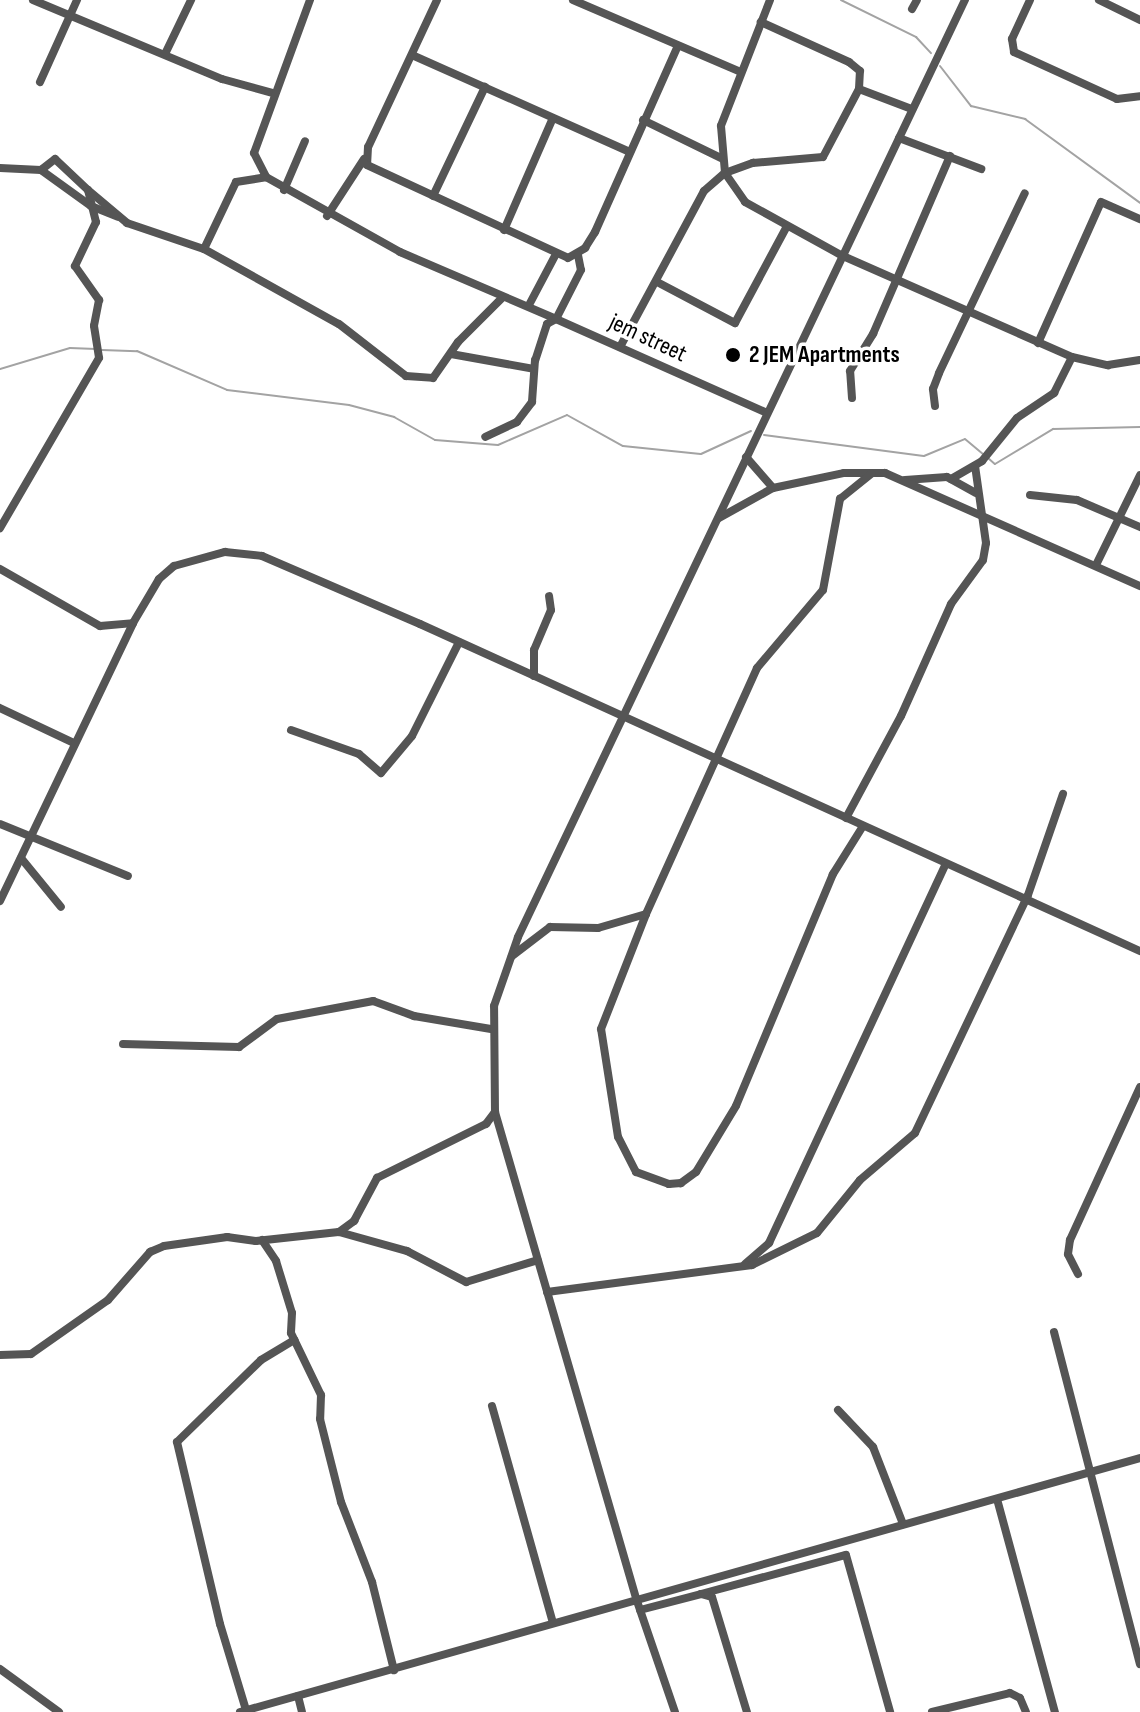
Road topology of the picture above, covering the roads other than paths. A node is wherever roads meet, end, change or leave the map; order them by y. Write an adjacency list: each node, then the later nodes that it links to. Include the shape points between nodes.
1 (33, 0): 11 (street)
2 (77, 0): 11 (street)
3 (191, 0): 15 (street)
4 (437, 0): 16 (street)
5 (573, 0): 14 (street)
6 (770, 0): 13 (street)
7 (965, 0): 23 (street)
8 (1030, 0): 22 (street, via 1012,39 1014,52 1117,99)
9 (1099, 0): 12 (street)
10 (307, 1): 21 (street)
11 (72, 12): 15 (street); 18 (street)
12 (1140, 20)
13 (761, 22): 17 (street); 20 (street, via 849,62 860,71)
14 (678, 46): 17 (street); 25 (street)
15 (166, 52): 21 (street, via 222,79)
16 (412, 55): 19 (street); 31 (street)
17 (739, 71): 30 (street, via 721,126)
18 (40, 82)
19 (485, 87): 24 (street); 40 (street)
20 (859, 89): 23 (street); 35 (street, via 823,157 763,161)
21 (273, 93): 36 (street, via 254,153)
22 (1140, 96)
23 (912, 109): 26 (street)
24 (553, 118): 28 (street); 46 (street)
25 (643, 120): 28 (street); 30 (street)
26 (899, 138): 29 (street); 50 (street)
27 (305, 141): 38 (street)
28 (628, 151): 49 (street, via 595,232)
29 (950, 156): 33 (street); 51 (street)
30 (721, 158): 35 (street)
31 (364, 159): 40 (street); 42 (street)
32 (0, 168): 34 (street)
33 (981, 169)
34 (41, 170): 37 (street, via 58,160); 41 (street)
35 (725, 173): 45 (street, via 745,202); 52 (street, via 697,198)
36 (266, 177): 38 (street, jem street); 47 (street, via 236,182)
37 (88, 190): 41 (street); 43 (street)
38 (284, 190): 42 (street, jem street)
39 (1025, 193): 55 (street)
40 (433, 196): 46 (street)
41 (91, 206): 43 (street); 80 (street, via 96,222 75,266 99,300 94,326 99,358)
42 (327, 216): 53 (street, jem street)
43 (119, 217): 47 (street)
44 (1140, 219): 57 (street, via 1101,202)
45 (786, 228): 50 (street); 52 (street, via 735,323)
46 (504, 230): 48 (street)
47 (204, 249): 59 (street, via 339,324 406,376 433,378)
48 (556, 254): 49 (street); 54 (street)
49 (578, 255): 56 (street, via 581,270)
50 (843, 256): 51 (street); 65 (street)
51 (895, 278): 55 (street); 63 (street, via 873,334 850,371)
52 (659, 283): 58 (street)
53 (502, 298): 54 (street, jem street); 59 (street)
54 (529, 305): 56 (street, jem street)
55 (969, 312): 57 (street); 64 (street, via 933,389)
56 (556, 319): 58 (street, jem street); 62 (street, via 545,330)
57 (1038, 343): 60 (street)
58 (620, 347): 65 (street, jem street)
59 (451, 354): 62 (street)
60 (1072, 357): 61 (street, via 1108,365); 68 (street, via 1054,393 1017,418)
61 (1140, 360)
62 (534, 369): 66 (street, via 532,402 517,422)
63 (852, 398)
64 (935, 406)
65 (767, 413): 67 (street)
66 (485, 437)
67 (746, 457): 73 (street); 77 (street)
68 (975, 466): 71 (street); 74 (street)
69 (871, 474): 72 (street); 73 (street, via 844,473); 92 (street, via 840,499 823,590 762,660)
70 (1140, 475): 76 (street)
71 (951, 479): 72 (street); 74 (street)
72 (904, 480): 78 (street)
73 (773, 488): 77 (street)
74 (976, 493): 78 (street)
75 (1030, 495): 76 (street, via 1077,500)
76 (1117, 517): 79 (street); 81 (street)
77 (716, 519): 89 (street)
78 (984, 520): 81 (street); 94 (street, via 983,560 943,620 901,716)
79 (1140, 527)
80 (0, 528)
81 (1096, 565): 83 (street)
82 (0, 569): 85 (street, via 100,626)
83 (1140, 586)
84 (549, 596): 87 (street, via 551,610 534,650)
85 (133, 623): 86 (street, via 159,579 174,566 225,552 262,556); 91 (street)
86 (459, 642): 87 (street); 90 (street, via 412,736 381,773 359,754)
87 (534, 676): 89 (street)
88 (0, 708): 91 (street)
89 (623, 716): 92 (street); 106 (street)
90 (291, 730)
91 (74, 743): 97 (street)
92 (717, 757): 94 (street); 104 (street)
93 (1063, 794): 101 (street)
94 (846, 818): 96 (street)
95 (0, 824): 97 (street)
96 (863, 826): 99 (street); 104 (street, via 837,866 732,1113 696,1172 681,1183 649,1180 636,1172 623,1151 601,1045 601,1029)
97 (27, 838): 98 (street); 100 (street)
98 (21, 858): 102 (street); 103 (street)
99 (946, 864): 101 (street); 114 (street, via 769,1243)
100 (128, 876)
101 (1025, 900): 105 (street); 114 (street, via 910,1141 860,1180 809,1239 779,1248 757,1264)
102 (0, 901)
103 (61, 907)
104 (646, 914): 106 (street, via 598,928 550,927)
105 (1140, 951)
106 (509, 959): 107 (street)
107 (491, 1029): 108 (street, via 408,1015 373,1001 277,1019 239,1047); 110 (street)
108 (123, 1044)
109 (1140, 1087): 115 (street, via 1070,1240 1068,1254)
110 (495, 1112): 111 (street, via 486,1124 381,1175 352,1224); 113 (street)
111 (339, 1232): 112 (street); 113 (street, via 407,1251 466,1282)
112 (262, 1240): 118 (street, via 276,1261 292,1309); 119 (street, via 227,1237 159,1249 108,1300 31,1354)
113 (538, 1260): 116 (street)
114 (745, 1264): 116 (street, via 713,1273)
115 (1078, 1274)
116 (547, 1292): 127 (street)
117 (1054, 1332): 123 (street)
118 (294, 1340): 132 (street, via 321,1395 320,1419 341,1502 372,1582); 134 (street, via 261,1360 177,1442)
119 (0, 1355)
120 (492, 1406): 129 (street)
121 (838, 1410): 125 (street, via 873,1447)
122 (1140, 1458): 123 (street)
123 (1088, 1474): 124 (street); 130 (street)
124 (997, 1499): 125 (street); 142 (street)
125 (903, 1524): 127 (street)
126 (701, 1594): 128 (street); 138 (street, via 712,1597 719,1608); 139 (street, via 846,1555)
127 (636, 1598): 128 (street); 129 (street)
128 (640, 1610): 137 (street)
129 (553, 1623): 132 (street)
130 (1140, 1664)
131 (0, 1669): 135 (street)
132 (394, 1670): 133 (street)
133 (298, 1696): 134 (street); 136 (street)
134 (243, 1711)
135 (59, 1712)
136 (302, 1712)
137 (675, 1712)
138 (747, 1712)
139 (890, 1712)
140 (932, 1712): 141 (street, via 1010,1693 1020,1698)
141 (1026, 1712)
142 (1055, 1712)

